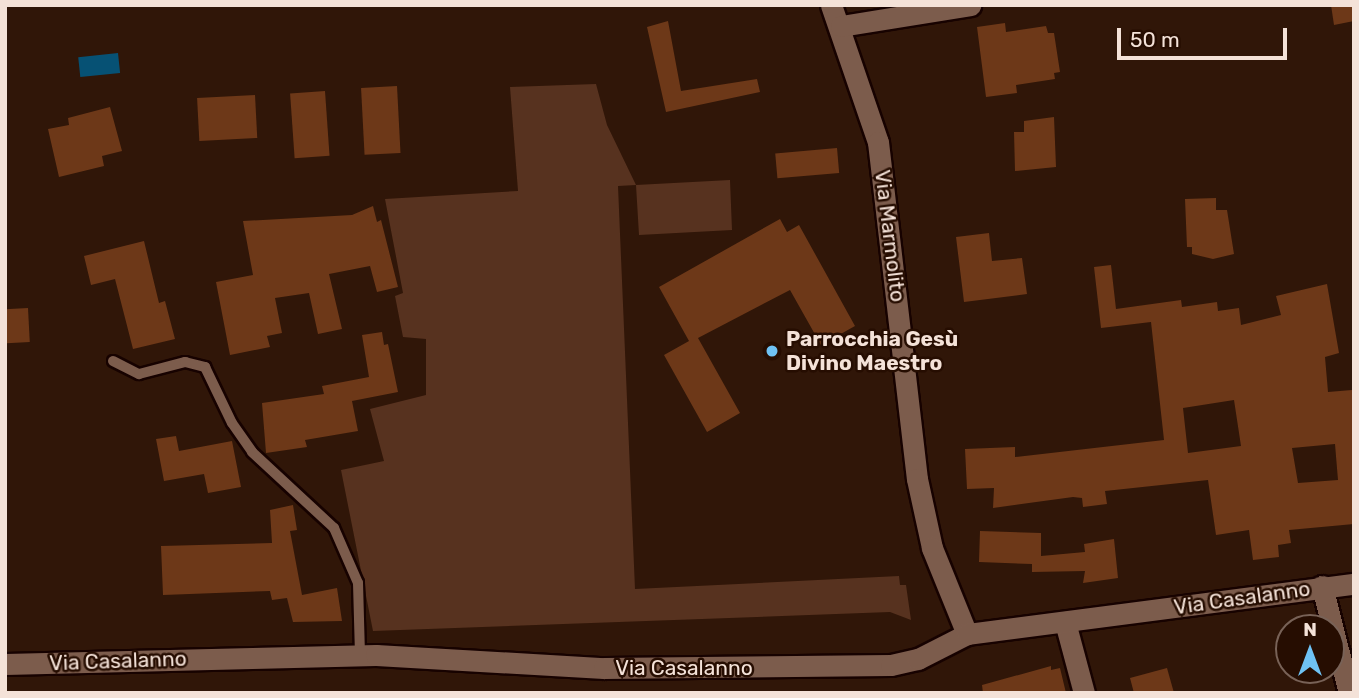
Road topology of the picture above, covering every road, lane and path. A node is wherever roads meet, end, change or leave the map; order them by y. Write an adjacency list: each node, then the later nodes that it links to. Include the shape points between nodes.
1 (831, 5): 3 (street, Via Marmolito)
2 (970, 5): 3 (street)
3 (841, 26): 8 (street, Via Marmolito, via 878,142 917,479 932,548)
4 (113, 362): 9 (lane, via 139,374 185,362 205,367 252,452 334,528 358,583)
5 (1354, 584): 6 (street, Via Casalanno)
6 (1322, 586): 7 (street, Via Casalanno); 12 (street)
7 (1065, 622): 8 (street, Via Casalanno); 11 (street)
8 (967, 634): 9 (street, Via Casalanno, via 918,659 891,665 630,669)
9 (360, 655): 10 (street, Via Casalanno)
10 (5, 664)
11 (1084, 693)
12 (1349, 693)

